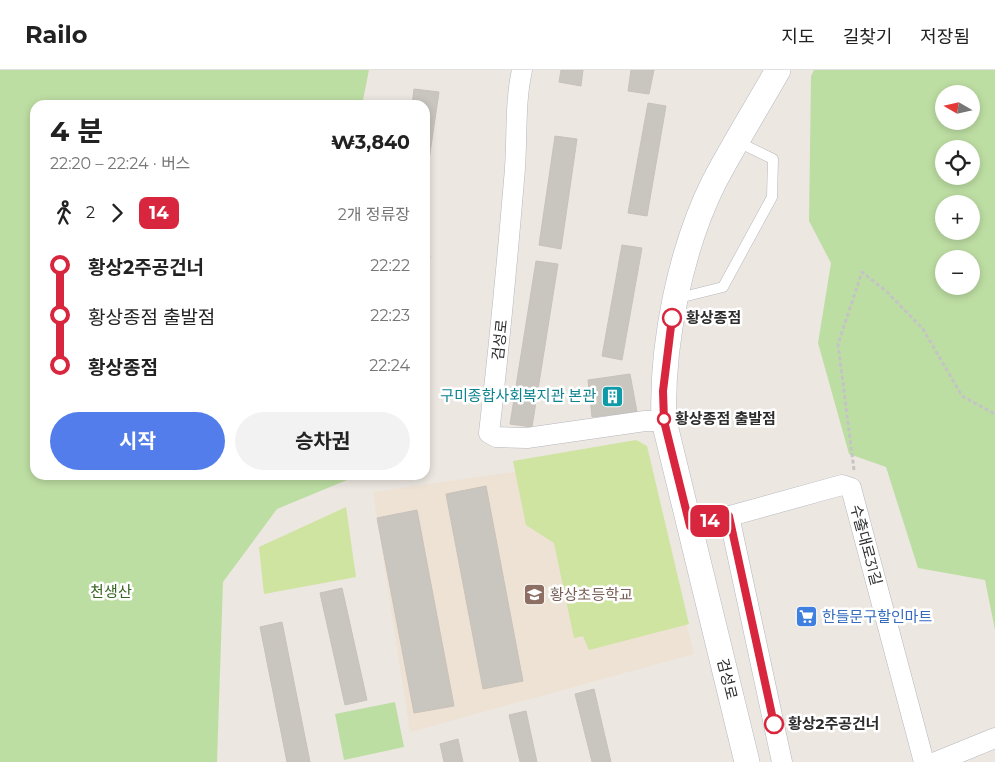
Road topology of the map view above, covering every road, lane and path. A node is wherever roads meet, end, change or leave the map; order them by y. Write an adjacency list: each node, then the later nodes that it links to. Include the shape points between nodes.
1 (522, 70): 6 (street, 검성로, via 518,88 515,173 504,303 490,432 496,437 528,438)
2 (778, 70): 3 (street, 검성로)
3 (738, 142): 4 (street, 검성로, via 714,182 700,215); 4 (lane, via 773,159 772,197 723,287)
4 (674, 299): 6 (street, 검성로, via 663,391)
5 (995, 414): 7 (path, via 962,396 923,329 886,291 862,272 838,344)
6 (664, 421): 9 (street, 검성로)
7 (857, 477)
8 (729, 516): 9 (street, 수출대로31길); 12 (street); 13 (street, 수출대로31길, via 842,485 851,488)
9 (690, 526): 11 (street, 검성로)
10 (995, 738): 14 (street)
11 (747, 762)
12 (782, 762)
13 (924, 762)
14 (936, 762)

